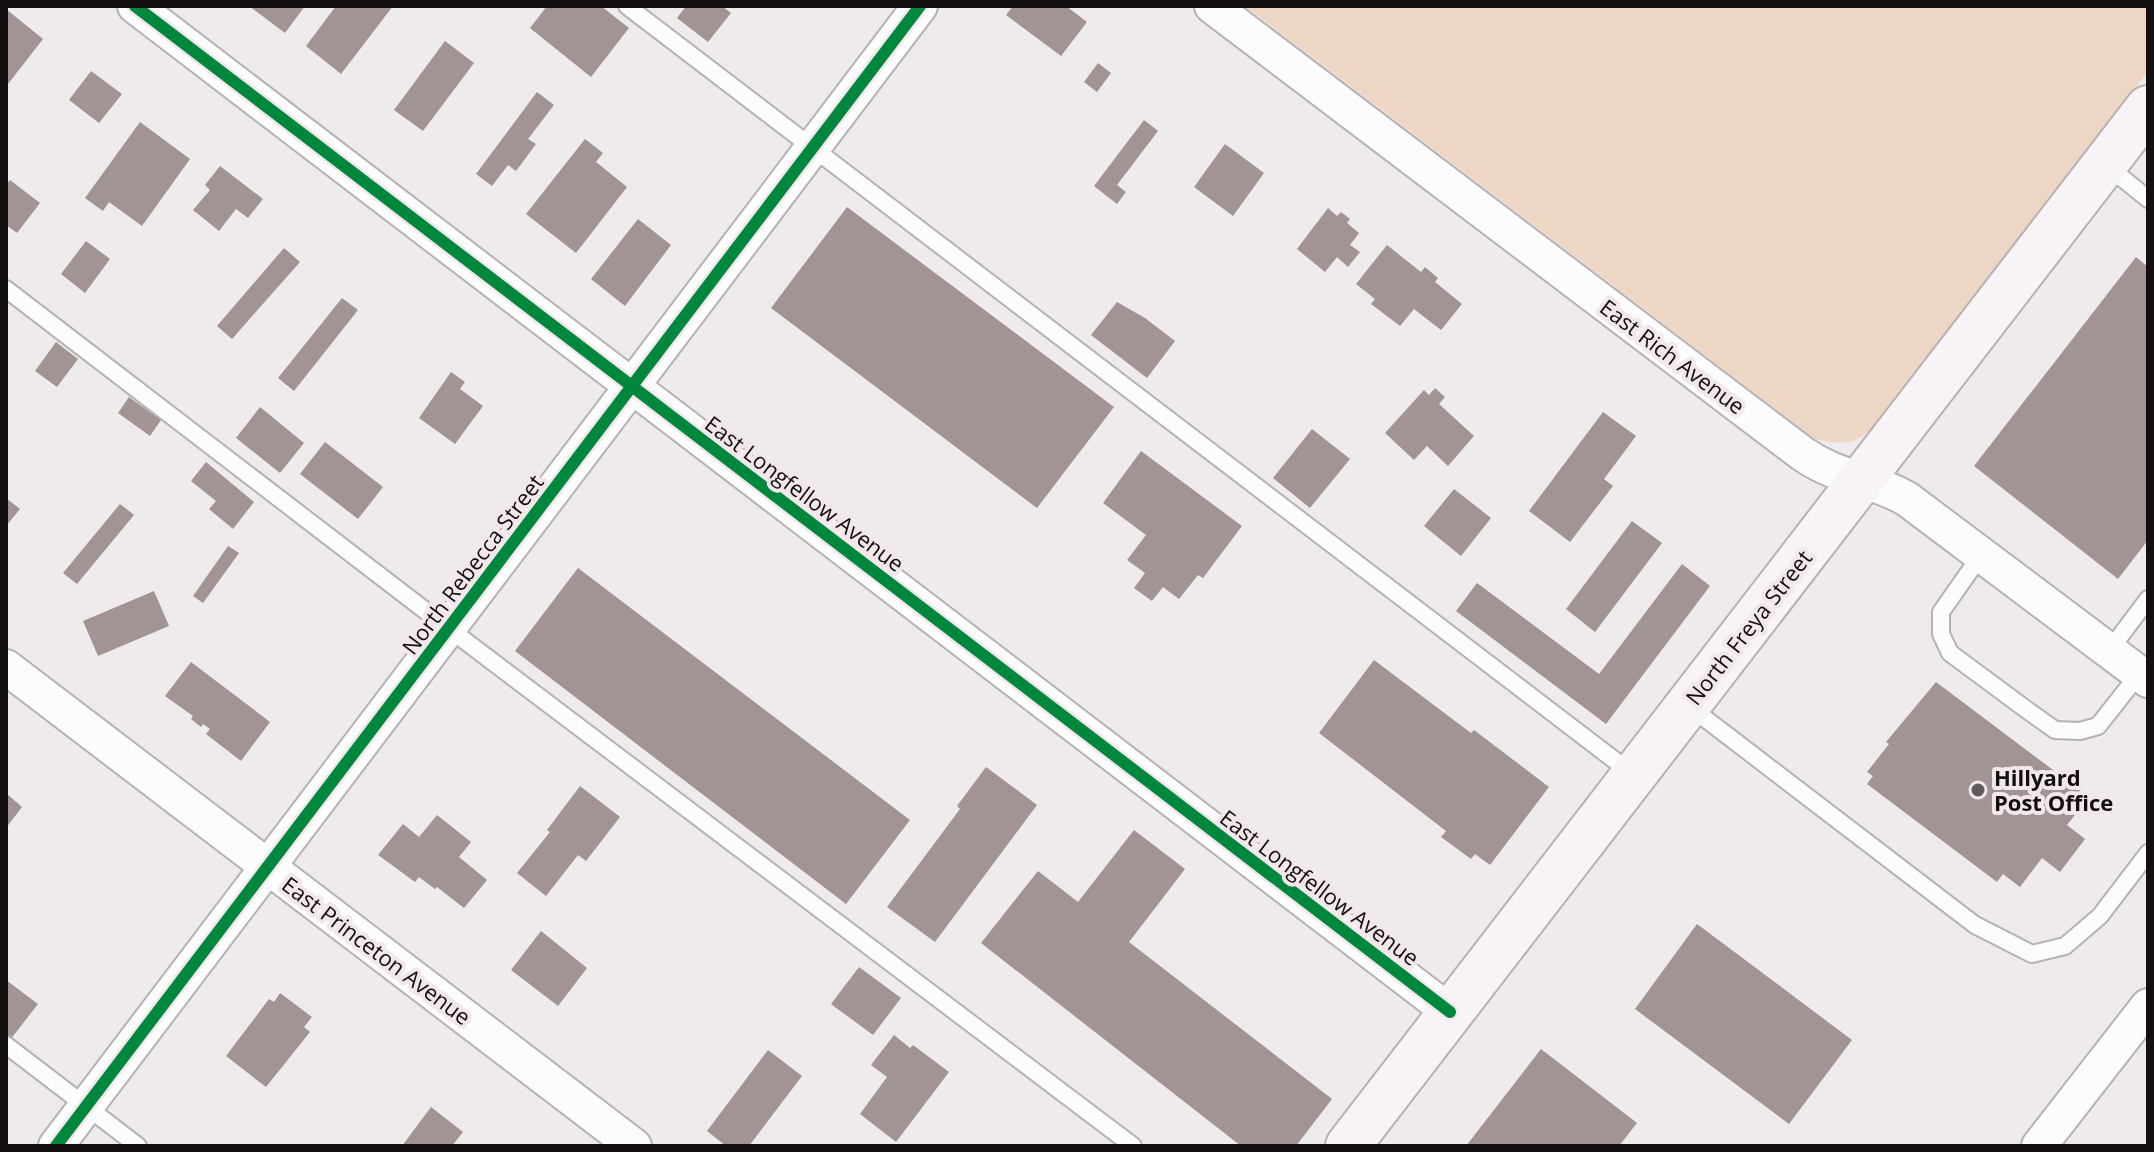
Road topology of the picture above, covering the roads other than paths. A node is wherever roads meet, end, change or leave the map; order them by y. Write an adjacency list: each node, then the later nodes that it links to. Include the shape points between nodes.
1 (135, 6): 10 (street, East Longfellow Avenue)
2 (627, 6): 6 (lane)
3 (920, 6): 6 (street, North Rebecca Street)
4 (1212, 6): 11 (street, East Rich Avenue, via 1803,454 1831,472)
5 (2148, 108): 7 (street, North Freya Street)
6 (813, 147): 10 (street, North Rebecca Street); 19 (lane)
7 (2105, 164): 8 (lane); 11 (street, North Freya Street)
8 (2148, 199)
9 (6, 289): 14 (lane)
10 (633, 386): 14 (street, North Rebecca Street); 23 (street, East Longfellow Avenue)
11 (1862, 481): 12 (street, East Rich Avenue, via 1907,499); 18 (street, North Freya Street)
12 (1981, 555): 15 (street, East Rich Avenue); 17 (lane, via 1941,612 1941,634 1950,653 2055,730 2098,726)
13 (2148, 599): 15 (lane)
14 (448, 628): 21 (street, North Rebecca Street); 29 (lane)
15 (2109, 651): 17 (street, East Rich Avenue)
16 (6, 667): 21 (street, East Princeton Avenue)
17 (2144, 677)
18 (1688, 705): 19 (street, North Freya Street); 20 (lane, via 1975,925 2032,954 2065,946 2100,916)
19 (1634, 775): 23 (street, North Freya Street)
20 (2148, 853)
21 (267, 866): 25 (street, North Rebecca Street); 28 (street, East Princeton Avenue)
22 (2148, 1006): 31 (street)
23 (1450, 1012): 30 (street, North Freya Street)
24 (6, 1045): 25 (lane)
25 (86, 1106): 26 (street, North Rebecca Street); 27 (lane)
26 (56, 1146)
27 (138, 1146)
28 (634, 1146)
29 (1133, 1146)
30 (1348, 1146)
31 (2039, 1146)

